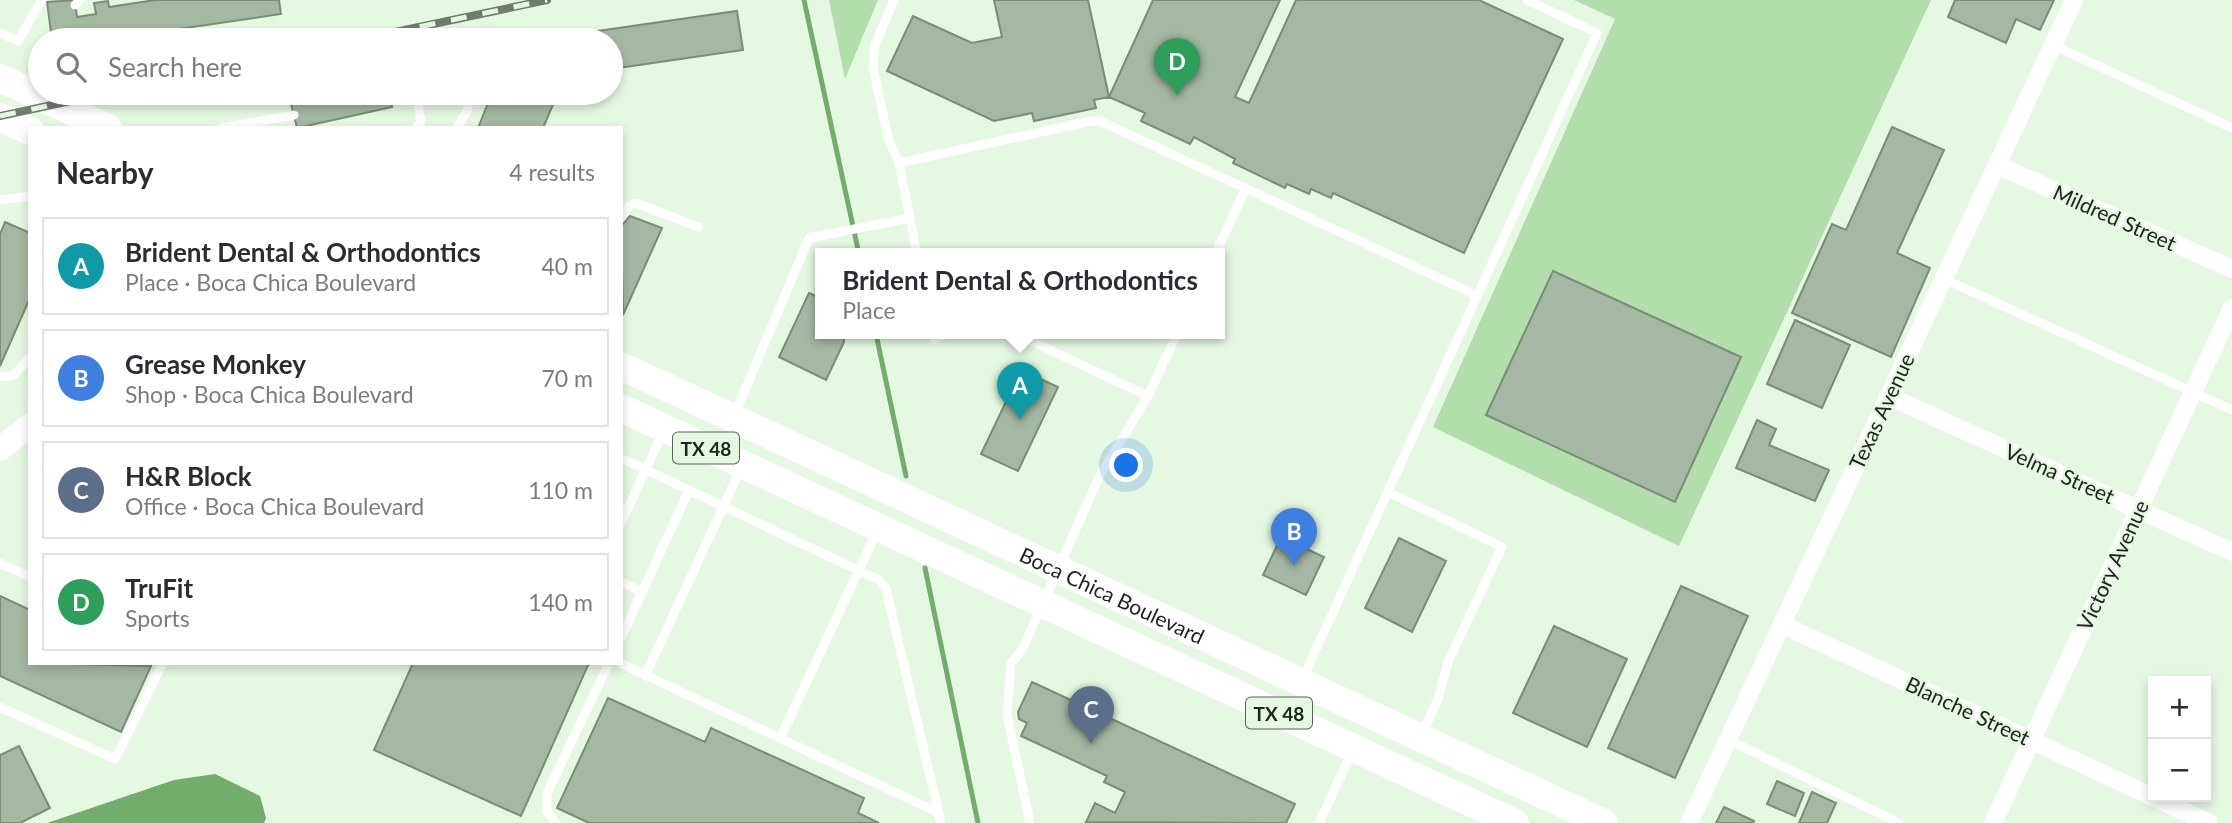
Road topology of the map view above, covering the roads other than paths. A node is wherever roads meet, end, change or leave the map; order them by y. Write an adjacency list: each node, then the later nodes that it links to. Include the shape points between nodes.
1 (42, 0): 6 (lane)
2 (894, 0): 22 (lane, via 872,56 888,138)
3 (1527, 0): 34 (lane, via 1597,33)
4 (2074, 0): 8 (street, Texas Avenue)
5 (48, 11): 6 (lane)
6 (35, 12): 7 (lane, via 18,41)
7 (0, 33)
8 (2053, 46): 20 (lane); 23 (street, Texas Avenue)
9 (0, 78): 10 (main road)
10 (28, 91)
11 (58, 105): 16 (main road)
12 (418, 105): 18 (lane)
13 (468, 105): 19 (lane)
14 (294, 115): 17 (lane)
15 (0, 117): 21 (main road)
16 (104, 126)
17 (244, 126)
18 (417, 126)
19 (458, 126)
20 (2232, 128)
21 (28, 130)
22 (899, 163): 24 (lane, via 1091,121 1108,124); 28 (lane)
23 (1997, 165): 32 (street, Mildred Street); 33 (street, Texas Avenue)
24 (1246, 188): 31 (lane); 34 (lane)
25 (28, 196): 26 (lane)
26 (0, 200)
27 (623, 215): 29 (lane, via 636,203)
28 (910, 218): 30 (lane); 46 (lane, via 809,238)
29 (698, 227)
30 (916, 248)
31 (1218, 248)
32 (2232, 269)
33 (1944, 279): 41 (lane); 43 (street, Texas Avenue)
34 (1476, 295): 54 (lane)
35 (2232, 307): 41 (street, Victory Avenue)
36 (1027, 339): 42 (lane)
37 (1175, 339): 42 (lane)
38 (28, 360): 40 (lane, via 14,375)
39 (623, 367): 46 (main road, Boca Chica Boulevard / TX 48)
40 (0, 377)
41 (2193, 392): 45 (lane); 56 (street, Victory Avenue)
42 (1148, 396): 62 (lane, via 1100,477)
43 (1888, 396): 56 (street, Velma Street); 67 (street, Texas Avenue)
44 (623, 409): 48 (main road, Boca Chica Boulevard / TX 48)
45 (2232, 410)
46 (733, 417): 62 (main road, Boca Chica Boulevard / TX 48)
47 (28, 426): 49 (street)
48 (665, 429): 51 (main road, Boca Chica Boulevard / TX 48); 52 (lane)
49 (3, 441)
50 (623, 459): 52 (lane)
51 (743, 464): 55 (lane); 58 (main road, Boca Chica Boulevard / TX 48)
52 (646, 470): 53 (lane); 57 (lane)
53 (689, 490): 55 (lane); 65 (lane)
54 (1388, 492): 73 (lane); 75 (lane, via 1503,547 1448,662 1438,699)
55 (723, 505): 61 (lane); 72 (lane)
56 (2139, 508): 59 (street, Velma Street); 77 (street, Victory Avenue)
57 (623, 519)
58 (878, 528): 61 (lane); 66 (main road, Boca Chica Boulevard / TX 48)
59 (2232, 552)
60 (0, 563): 63 (lane)
61 (860, 569): 76 (lane); 80 (lane, via 874,575 886,589)
62 (1059, 569): 66 (lane); 73 (main road, Boca Chica Boulevard / TX 48)
63 (28, 576)
64 (623, 583): 65 (lane)
65 (643, 592): 68 (lane)
66 (1043, 604): 79 (main road, Boca Chica Boulevard / TX 48); 82 (lane, via 1011,663 1007,714)
67 (1783, 625): 77 (street, Blanche Street); 78 (street, Texas Avenue)
68 (623, 634)
69 (162, 665): 74 (lane, via 115,759)
70 (609, 665): 81 (lane, via 547,793 547,812)
71 (623, 665): 72 (lane)
72 (645, 676): 76 (lane)
73 (1302, 682): 75 (main road, Boca Chica Boulevard / TX 48)
74 (0, 707)
75 (1420, 737): 85 (main road, Boca Chica Boulevard / TX 48)
76 (780, 739): 80 (lane)
77 (2032, 739): 88 (street, Victory Avenue); 89 (street, Blanche Street)
78 (1729, 740): 86 (street, Texas Avenue); 87 (lane)
79 (1354, 748): 83 (lane); 84 (main road, Boca Chica Boulevard / TX 48)
80 (940, 818)
81 (556, 823)
82 (1030, 823)
83 (1318, 823)
84 (1515, 823)
85 (1604, 823)
86 (1689, 823)
87 (1899, 823)
88 (1993, 823)
89 (2208, 823)

